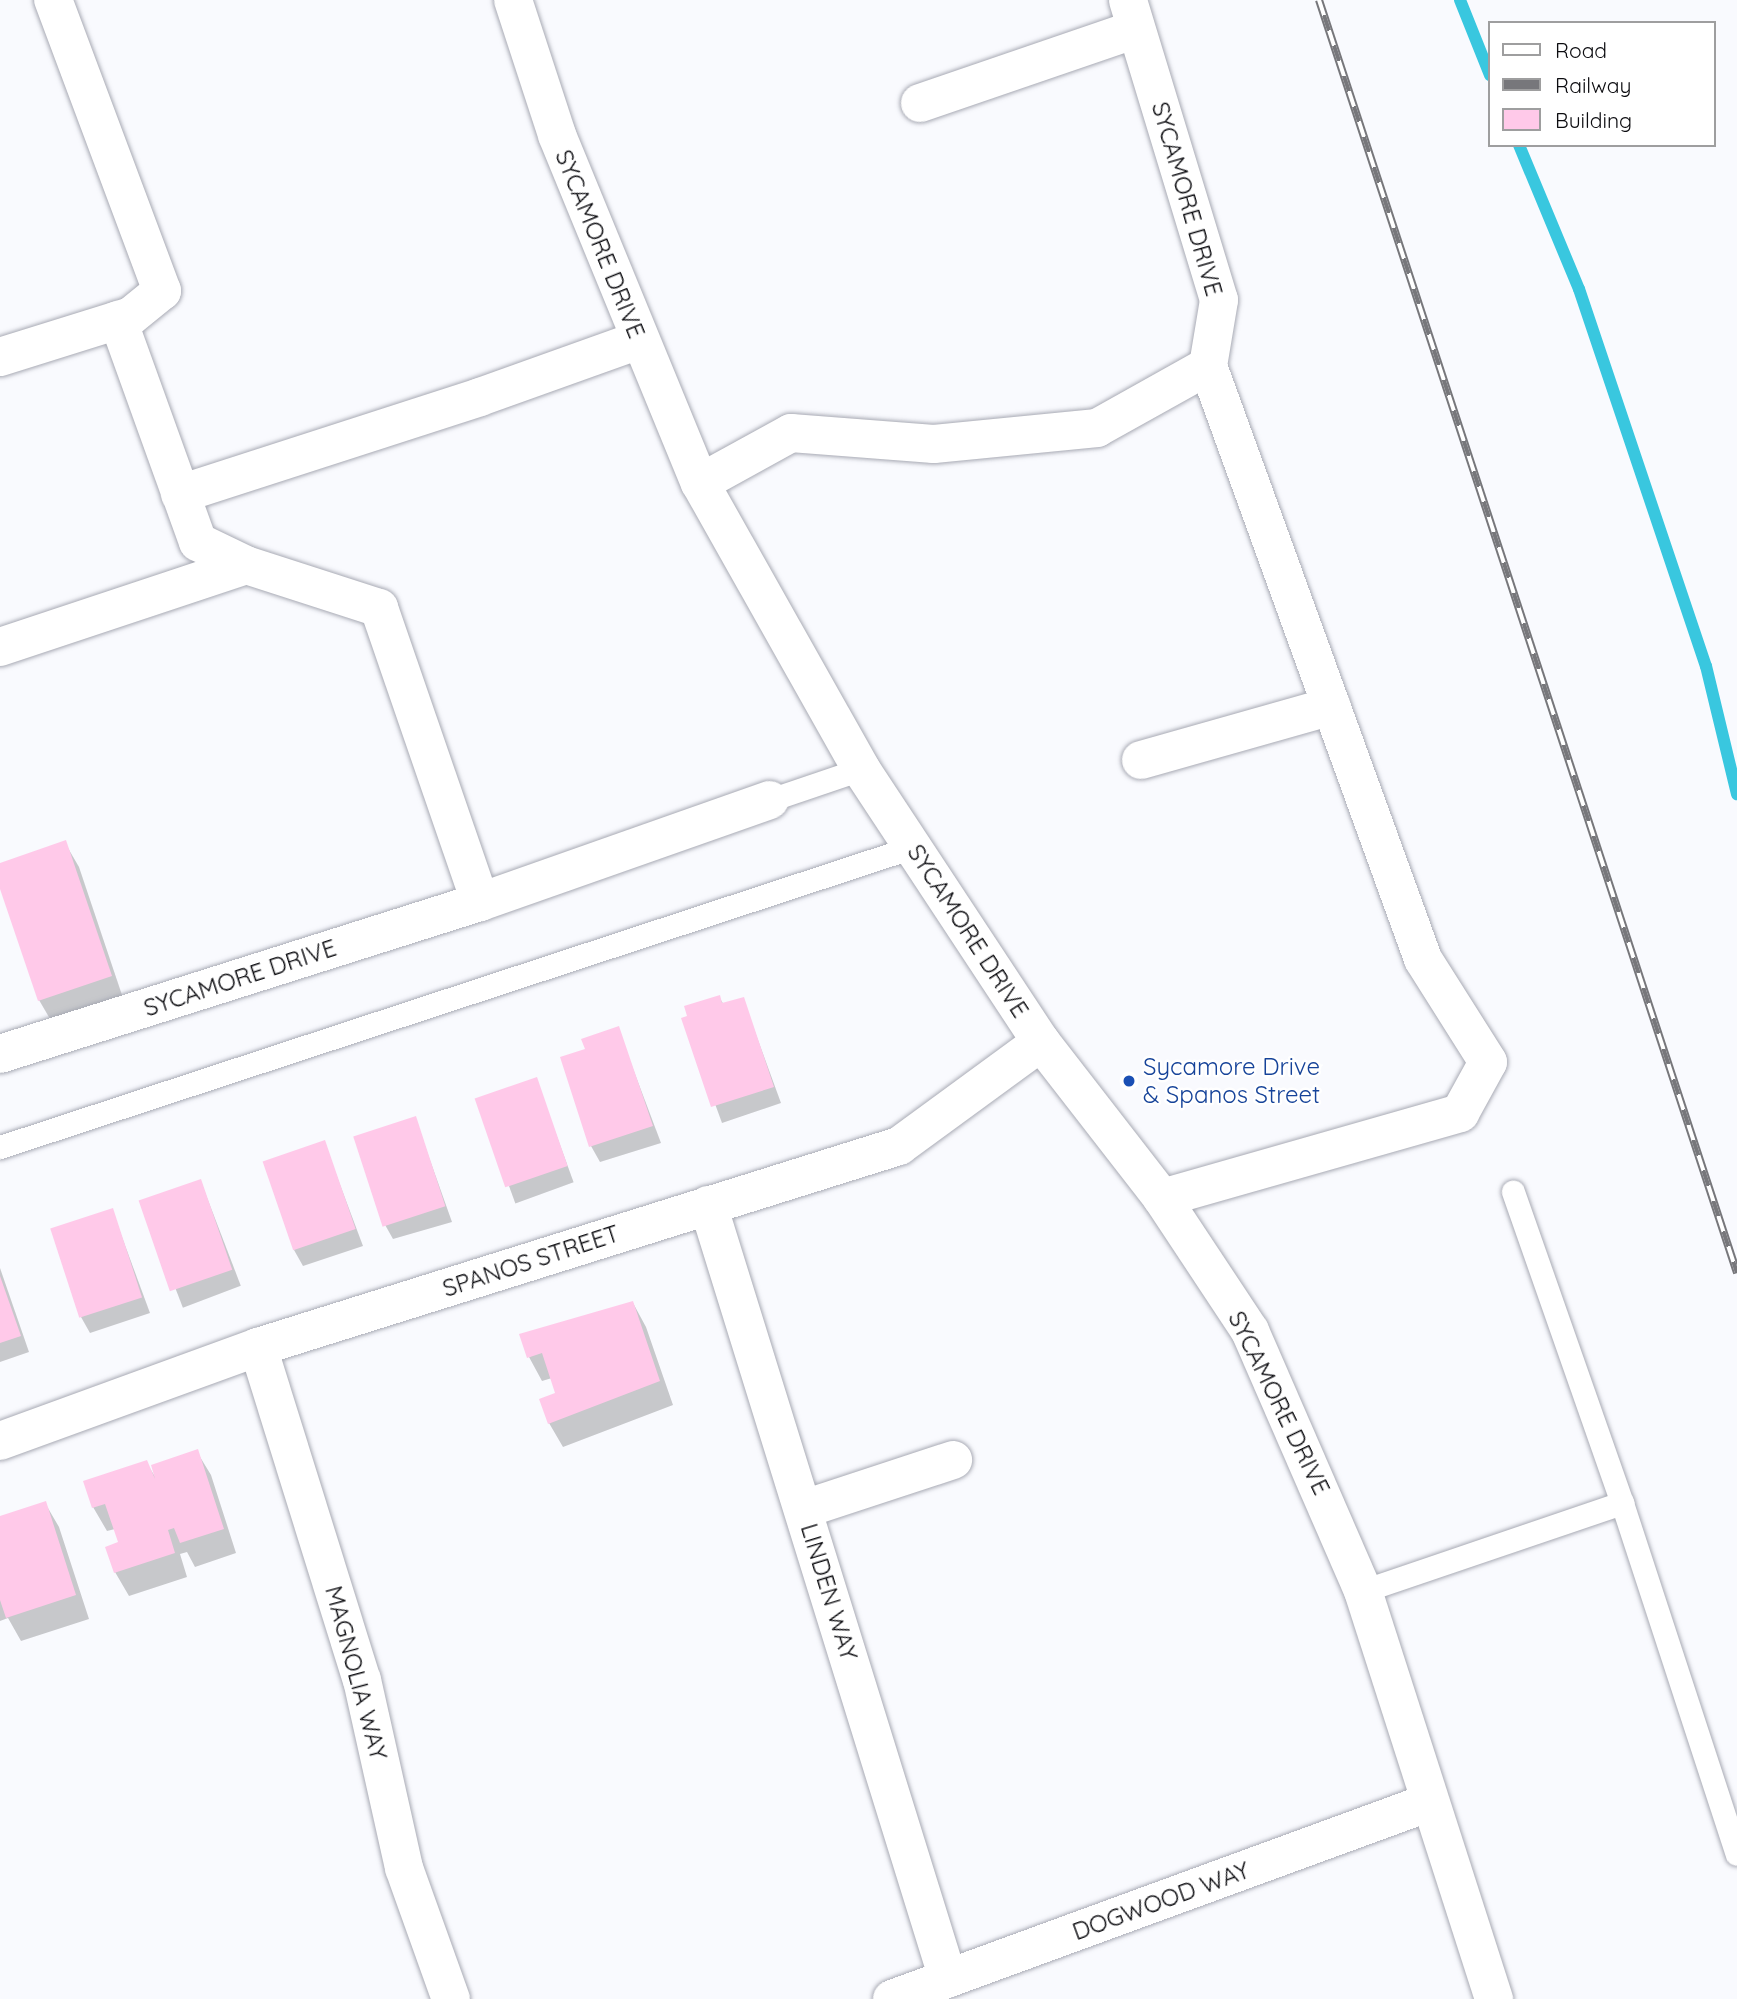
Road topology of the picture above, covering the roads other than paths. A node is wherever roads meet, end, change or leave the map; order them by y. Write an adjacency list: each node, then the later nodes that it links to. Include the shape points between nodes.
1 (53, 0): 5 (street, via 162,290 131,316)
2 (513, 0): 6 (street, SYCAMORE DRIVE, via 557,135)
3 (1132, 14): 4 (street); 8 (street, SYCAMORE DRIVE, via 1219,300)
4 (920, 103)
5 (118, 320): 7 (street); 10 (street)
6 (639, 340): 9 (street, SYCAMORE DRIVE); 10 (street)
7 (0, 357)
8 (1208, 366): 9 (street, via 1097,428 934,444 791,433); 13 (street)
9 (700, 483): 15 (street, SYCAMORE DRIVE)
10 (180, 494): 11 (street, via 198,542)
11 (246, 565): 12 (street); 18 (street, via 379,608)
12 (0, 647)
13 (1332, 706): 14 (street); 23 (street, via 1423,959 1488,1062 1460,1112)
14 (1141, 760)
15 (861, 769): 16 (lane, SYCAMORE DRIVE); 17 (street, SYCAMORE DRIVE)
16 (770, 800): 18 (street, SYCAMORE DRIVE)
17 (913, 848): 19 (street, SYCAMORE DRIVE); 21 (lane)
18 (480, 902): 20 (street, SYCAMORE DRIVE)
19 (1041, 1042): 23 (street, SYCAMORE DRIVE); 24 (street, SPANOS STREET, via 899,1146)
20 (0, 1054)
21 (0, 1147)
22 (1513, 1192): 28 (lane)
23 (1162, 1198): 30 (street, SYCAMORE DRIVE, via 1250,1331)
24 (708, 1205): 25 (street, SPANOS STREET); 29 (street, LINDEN WAY)
25 (258, 1347): 26 (street, SPANOS STREET); 34 (street, MAGNOLIA WAY, via 362,1680 404,1868)
26 (0, 1441)
27 (953, 1460): 29 (street)
28 (1622, 1503): 30 (lane); 32 (lane)
29 (804, 1509): 33 (street, LINDEN WAY)
30 (1363, 1591): 31 (street, SYCAMORE DRIVE)
31 (1430, 1802): 33 (street, DOGWOOD WAY); 36 (street, SYCAMORE DRIVE)
32 (1737, 1854)
33 (948, 1979): 35 (street, DOGWOOD WAY)
34 (452, 1999)
35 (892, 1999)
36 (1494, 1999)

